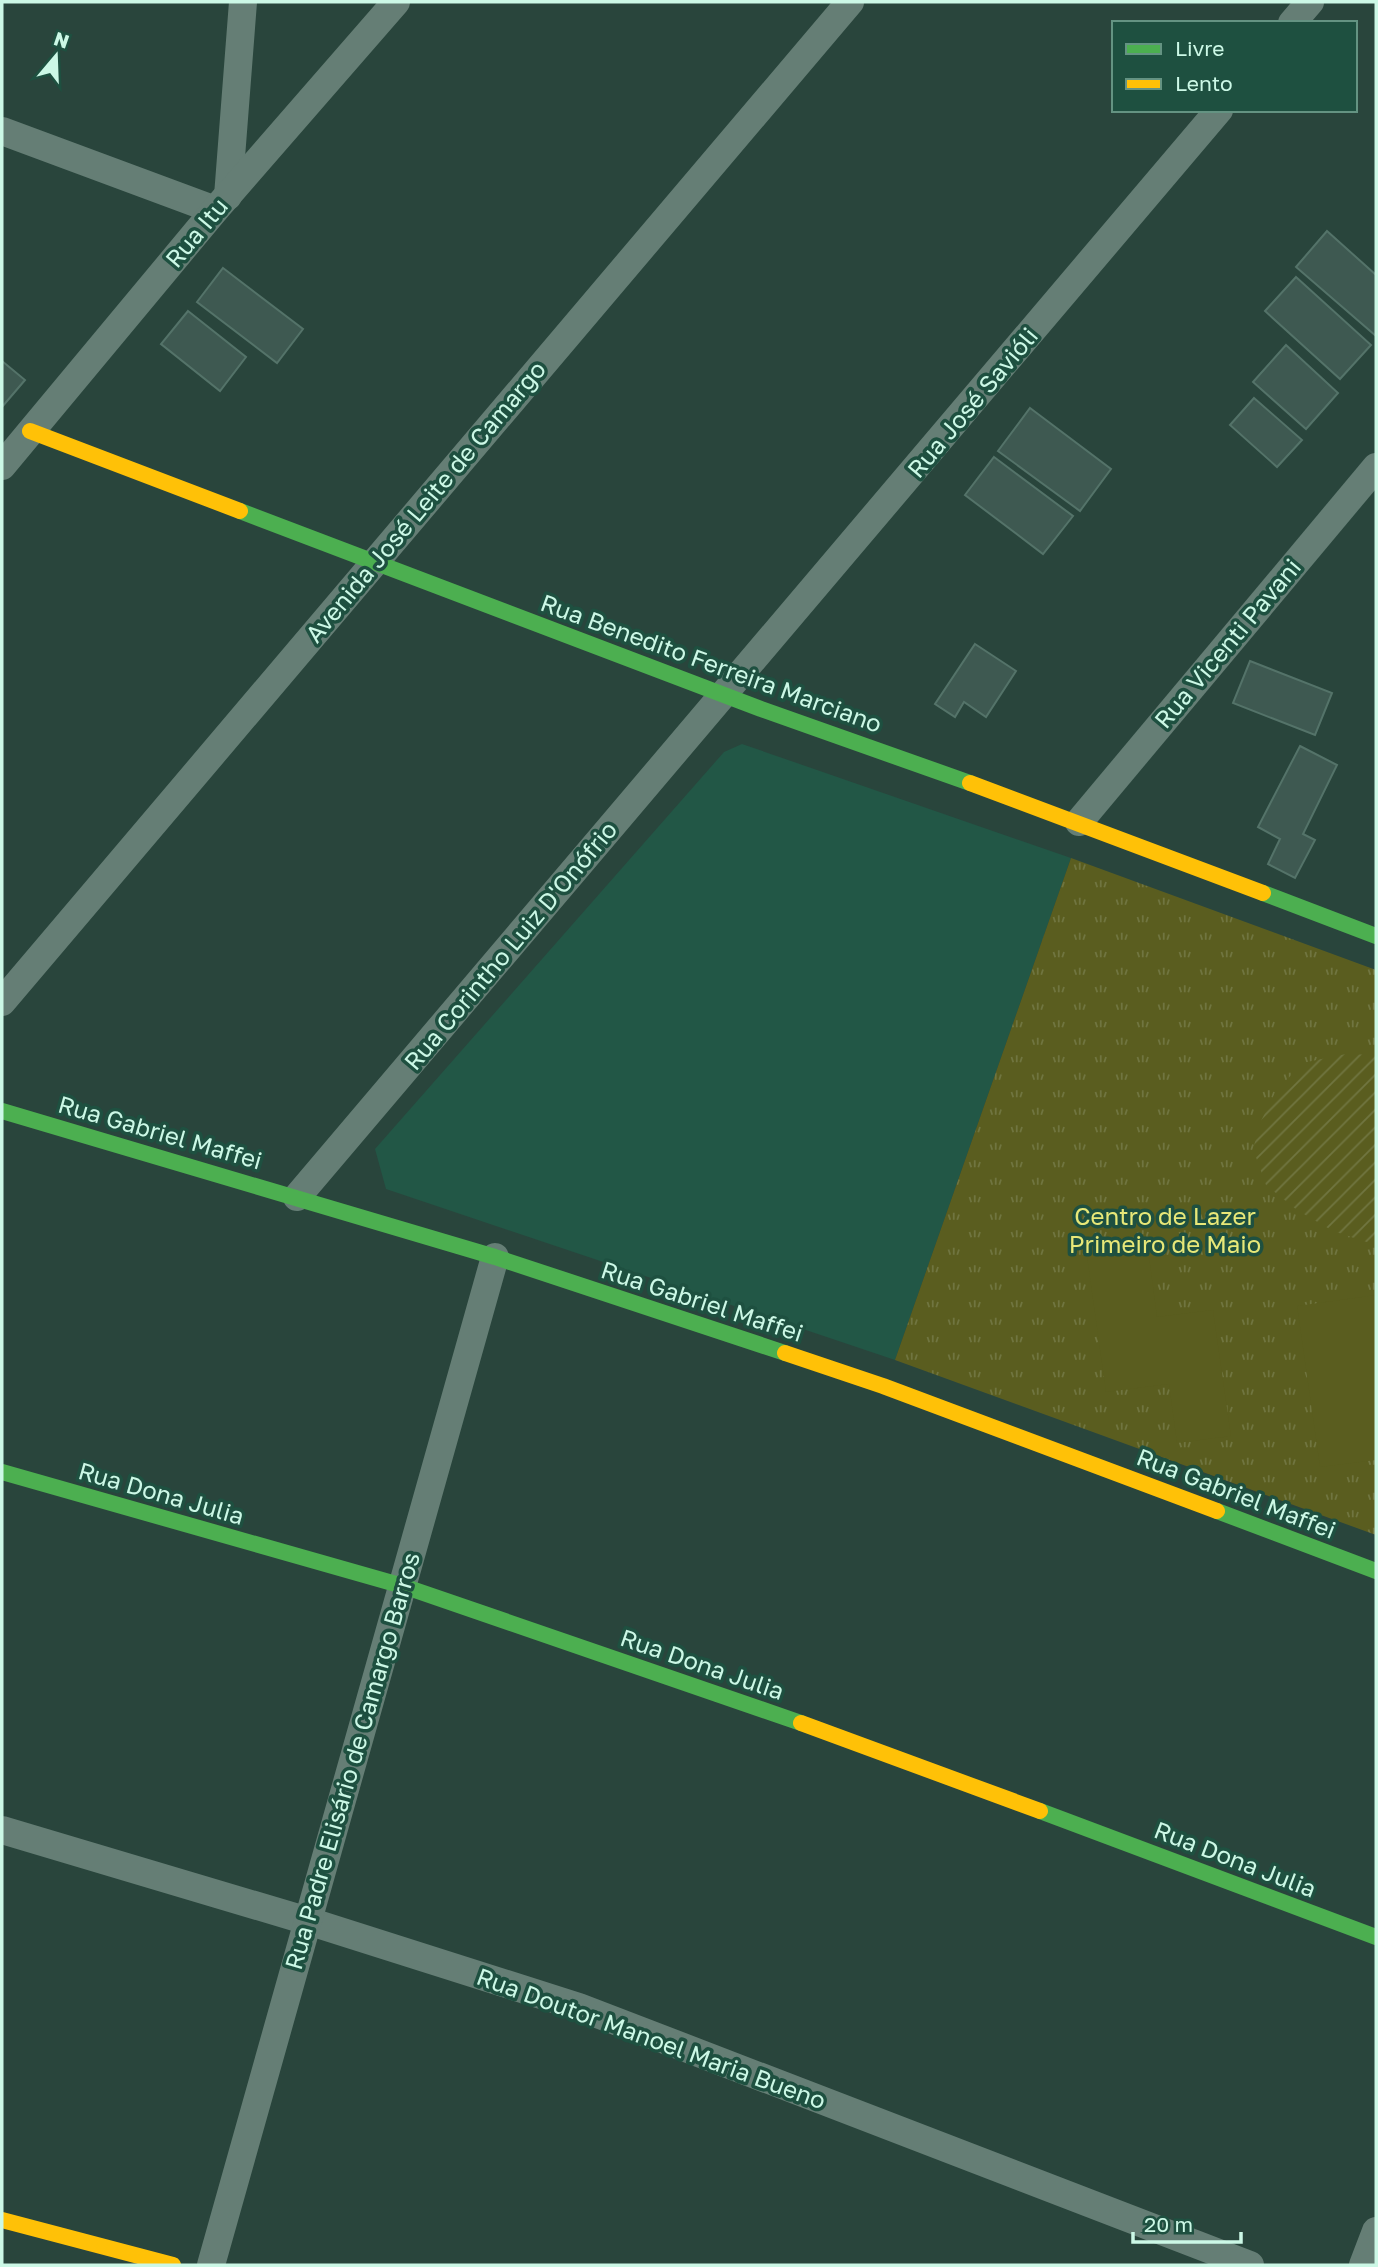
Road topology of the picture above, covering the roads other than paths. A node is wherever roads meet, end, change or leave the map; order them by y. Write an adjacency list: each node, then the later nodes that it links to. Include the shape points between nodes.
1 (243, 2): 8 (street)
2 (396, 2): 8 (street, Rua Itu)
3 (850, 2): 12 (street, Avenida José Leite de Camargo)
4 (1310, 2): 5 (street)
5 (1294, 21)
6 (1217, 112): 13 (street, Rua José Savióli)
7 (2, 131): 8 (street)
8 (222, 203): 9 (street, Rua Itu)
9 (30, 431): 10 (street, Rua Itu); 12 (street, Rua Benedito Ferreira Marciano)
10 (2, 466)
11 (1376, 467): 14 (street, Rua Vicenti Pavani)
12 (374, 563): 13 (street, Rua Benedito Ferreira Marciano); 16 (street, Avenida José Leite de Camargo)
13 (725, 695): 14 (street, Rua Benedito Ferreira Marciano); 18 (street, Rua Corintho Luiz D'Onófrio)
14 (1079, 822): 15 (street, Rua Benedito Ferreira Marciano)
15 (1376, 936)
16 (2, 1002)
17 (2, 1111): 18 (street, Rua Gabriel Maffei)
18 (297, 1197): 19 (street, Rua Gabriel Maffei)
19 (495, 1257): 21 (street, Rua Gabriel Maffei, via 883,1386); 22 (street, Rua Padre Elisário de Camargo Barros)
20 (2, 1472): 22 (street, Rua Dona Julia)
21 (1376, 1571)
22 (403, 1586): 24 (street, Rua Padre Elisário de Camargo Barros); 25 (street, Rua Dona Julia, via 856,1742)
23 (2, 1830): 24 (street, Rua Doutor Manoel Maria Bueno)
24 (308, 1921): 29 (street, Rua Padre Elisário de Camargo Barros); 30 (street, Rua Doutor Manoel Maria Bueno, via 579,2007)
25 (1376, 1937)
26 (2, 2220): 28 (street)
27 (1376, 2231): 31 (street)
28 (173, 2265)
29 (211, 2265)
30 (1250, 2265)
31 (1363, 2265)

